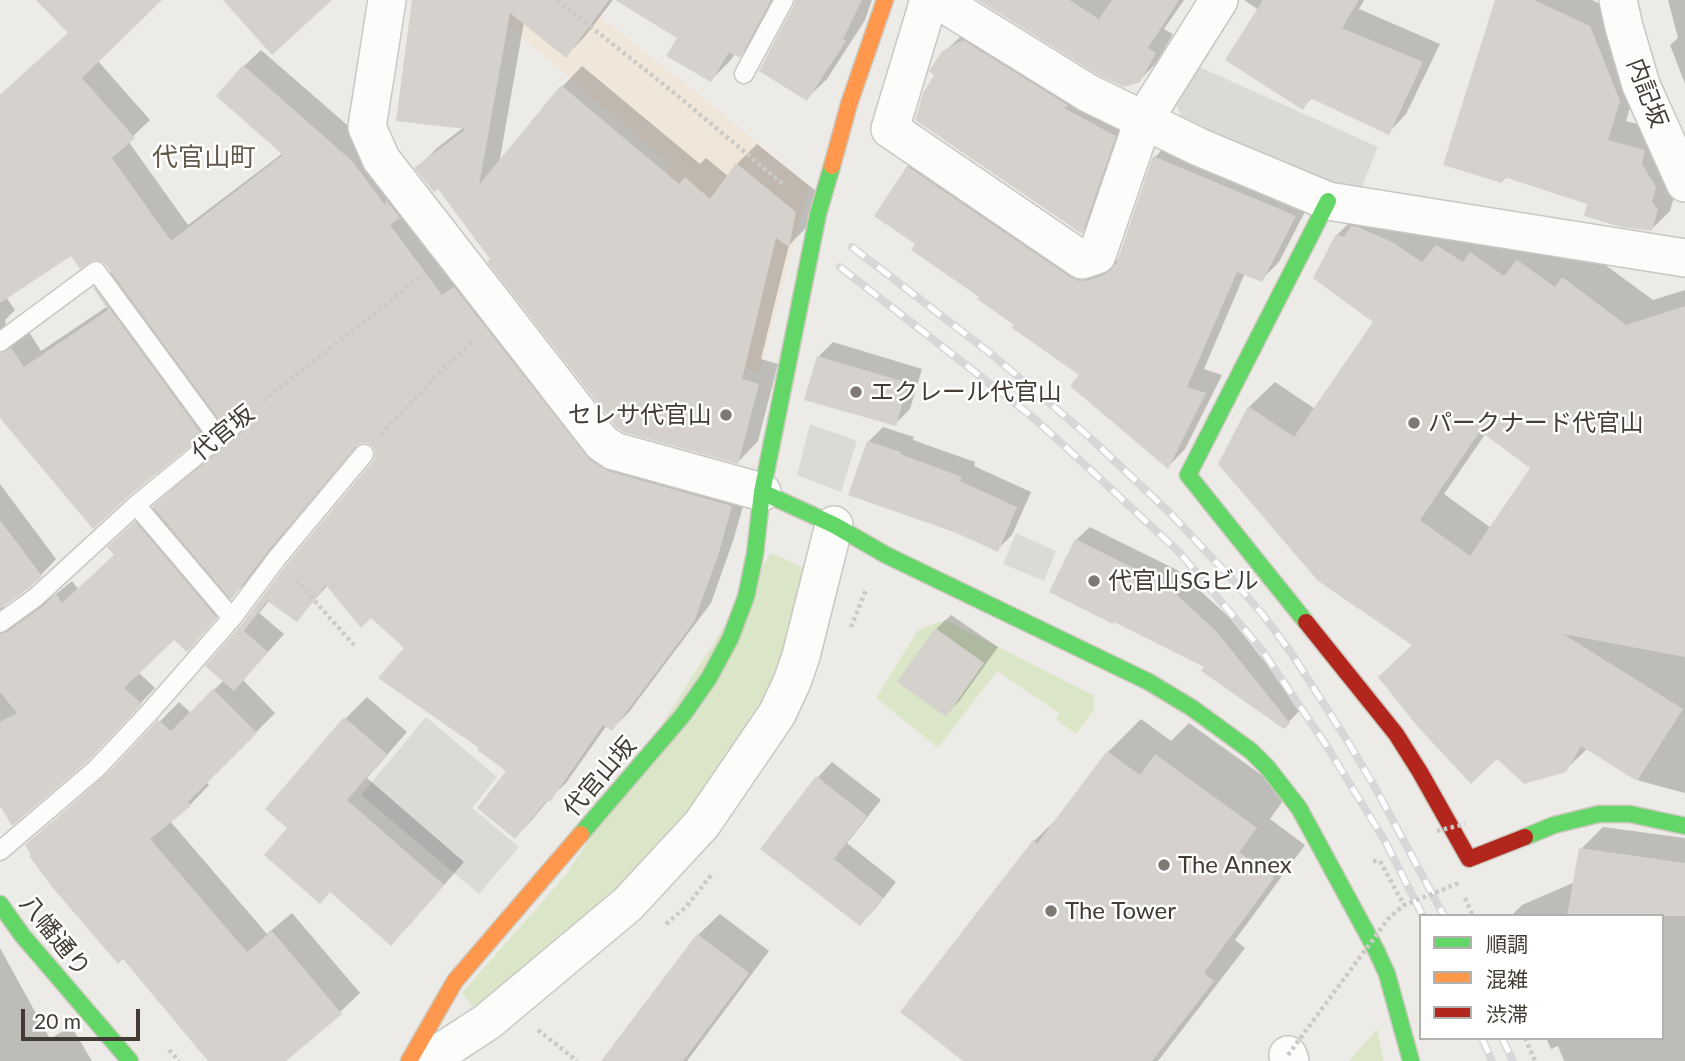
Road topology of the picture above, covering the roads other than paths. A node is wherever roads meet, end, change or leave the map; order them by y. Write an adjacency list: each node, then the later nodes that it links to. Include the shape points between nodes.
1 (387, 0): 17 (street, via 367,127 381,159 602,443 614,451)
2 (784, 0): 8 (lane)
3 (885, 0): 17 (street, 代官山坂, via 818,214)
4 (929, 0): 9 (street, via 890,128 1082,260 1097,255)
5 (938, 0): 9 (street, via 1088,93)
6 (1219, 0): 9 (street)
7 (1618, 0): 10 (street, 内記坂, via 1641,85)
8 (744, 74)
9 (1143, 121): 11 (street)
10 (1685, 183)
11 (1328, 201): 12 (street); 22 (street, via 1188,475 1396,734 1469,859 1555,825 1599,814 1630,814)
12 (1685, 258)
13 (0, 342): 15 (lane, via 96,271)
14 (241, 419): 15 (lane, 代官坂)
15 (218, 437): 18 (lane, 代官坂)
16 (364, 454): 20 (lane)
17 (762, 492): 19 (street); 26 (street, 代官山坂, via 746,597 709,678 683,715 455,981)
18 (136, 505): 20 (lane); 21 (lane, 代官坂)
19 (834, 526): 27 (street, via 792,682 777,715 702,824 628,904 486,1022); 28 (street, via 1149,682 1251,751 1300,807 1376,950)
20 (232, 618): 23 (lane, via 96,769)
21 (0, 624)
22 (1685, 826)
23 (0, 851)
24 (0, 904): 25 (street, 八幡通り)
25 (130, 1061)
26 (409, 1061)
27 (427, 1061)
28 (1411, 1061)

